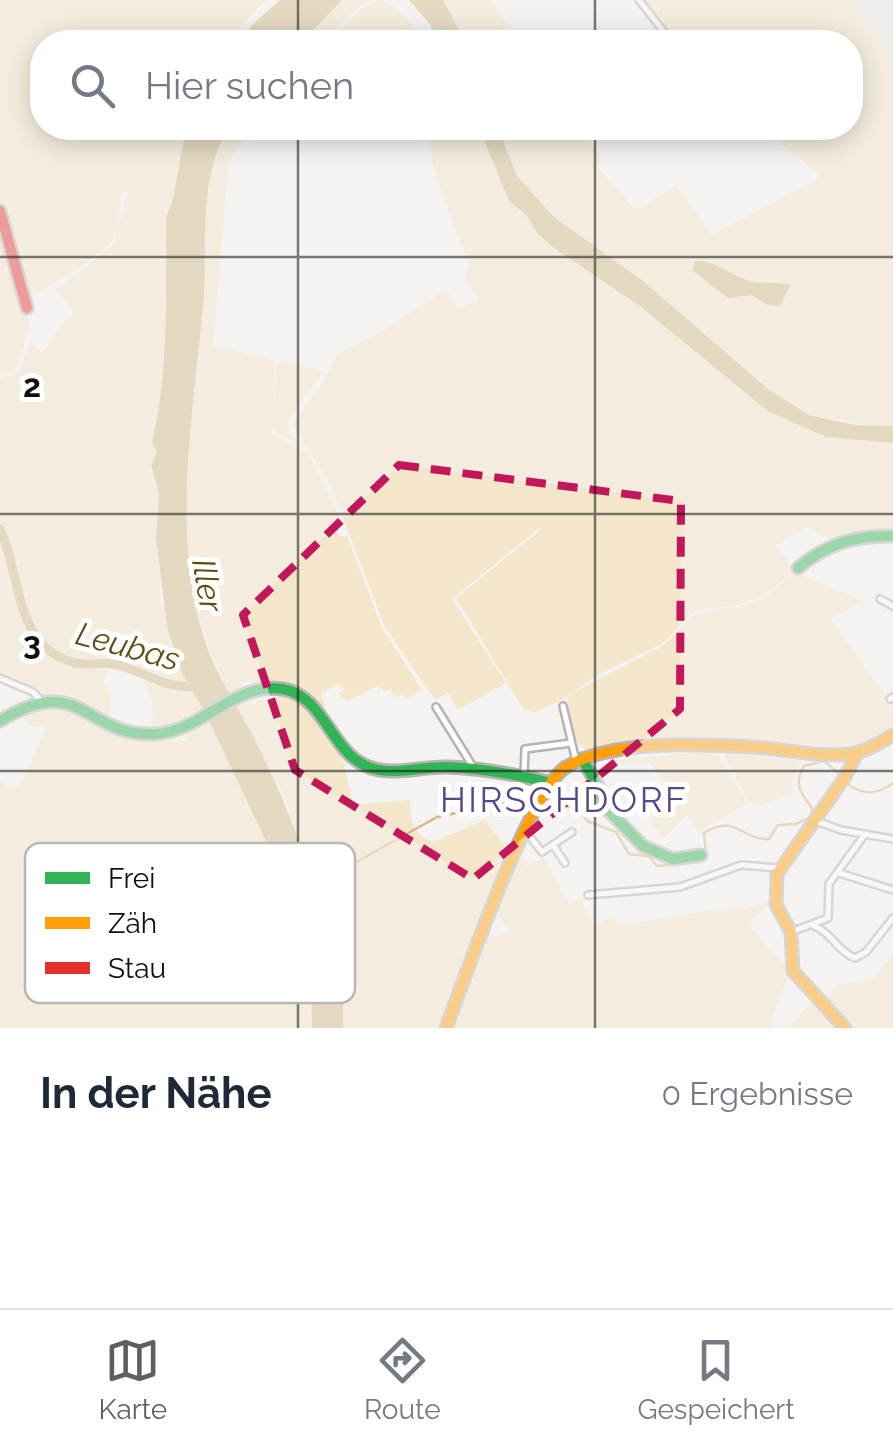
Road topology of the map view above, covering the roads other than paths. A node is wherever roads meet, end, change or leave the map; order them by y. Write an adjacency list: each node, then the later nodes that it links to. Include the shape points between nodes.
1 (639, 0): 2 (street)
2 (663, 30)
3 (0, 211): 4 (street)
4 (28, 308)
5 (893, 536): 6 (street, via 844,540)
6 (798, 568)
7 (880, 599): 8 (street)
8 (893, 606)
9 (0, 678): 10 (street)
10 (40, 700): 13 (street); 18 (street, via 65,702 135,733 168,732 277,688 312,704 342,752 374,770)
11 (436, 706): 18 (street)
12 (563, 706): 15 (street)
13 (0, 721)
14 (893, 735): 16 (street)
15 (571, 743): 17 (street); 19 (street, via 525,750)
16 (857, 753): 17 (street, via 692,746); 21 (street)
17 (580, 760): 20 (street); 27 (street, via 604,806 643,846 673,859)
18 (475, 770): 19 (street)
19 (524, 776): 20 (street)
20 (552, 783): 22 (street)
21 (816, 820): 24 (street); 29 (street)
22 (525, 831): 26 (street, via 542,852); 38 (street)
23 (572, 832): 26 (street)
24 (865, 834): 25 (street); 30 (street)
25 (893, 839)
26 (553, 845): 28 (street)
27 (701, 854)
28 (565, 864)
29 (779, 868): 32 (street, via 741,865 680,888); 37 (street, via 776,906)
30 (837, 873): 31 (street); 34 (street, via 827,888 830,912)
31 (893, 890)
32 (588, 895)
33 (893, 918): 36 (street, via 859,957 845,954)
34 (823, 921): 35 (street); 36 (street)
35 (812, 926): 36 (street); 37 (street)
36 (822, 930)
37 (791, 932): 39 (street, via 793,972)
38 (446, 1028)
39 (845, 1028)

